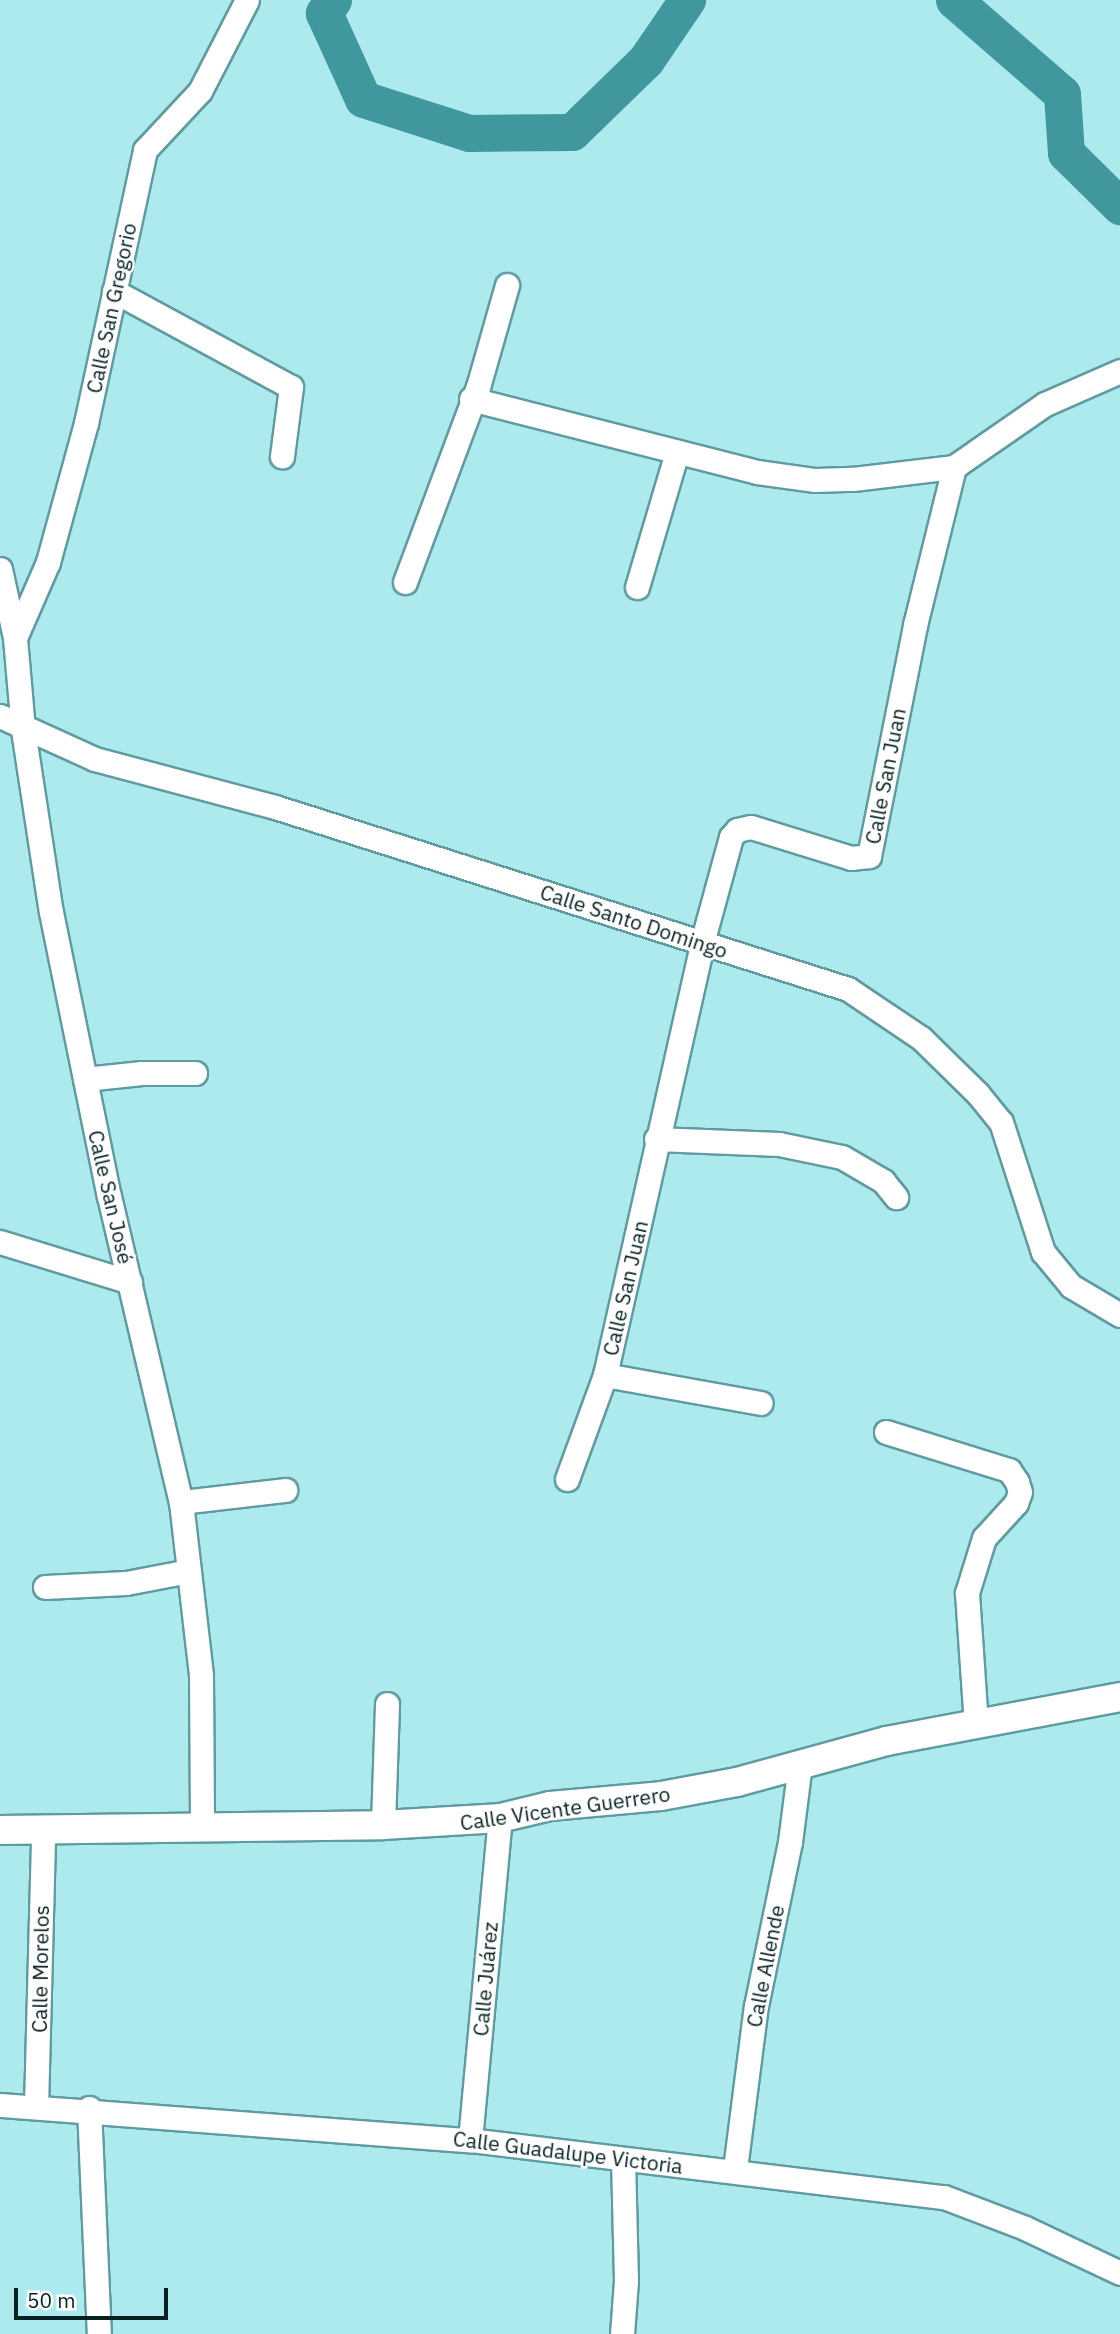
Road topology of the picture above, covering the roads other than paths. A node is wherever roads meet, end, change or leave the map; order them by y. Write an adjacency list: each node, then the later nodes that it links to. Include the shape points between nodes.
1 (247, 0): 3 (street, Calle San Gregorio, via 200,91 145,150)
2 (508, 285): 5 (street)
3 (114, 291): 7 (street, via 291,387); 12 (street, Calle San Gregorio, via 86,423 48,562)
4 (1120, 371): 8 (street, via 1045,404)
5 (471, 399): 6 (street); 10 (street)
6 (677, 452): 8 (street, via 815,480); 11 (street)
7 (282, 456)
8 (954, 467): 15 (street, Calle San Juan, via 915,625 869,856 858,860 751,827 737,830 731,837)
9 (0, 569): 12 (street, Calle San José)
10 (405, 582)
11 (637, 587)
12 (15, 638): 14 (street, Calle San José)
13 (0, 716): 14 (street, Calle Santo Domingo)
14 (23, 730): 15 (street, Calle Santo Domingo, via 95,759 288,811); 17 (street, Calle San José, via 51,912)
15 (702, 943): 18 (street, Calle San Juan); 22 (street, Calle Santo Domingo, via 848,989 921,1038 1001,1122 1043,1252 1071,1286)
16 (195, 1073): 17 (street)
17 (85, 1079): 21 (street, Calle San José)
18 (656, 1139): 19 (street, via 779,1144 842,1157 883,1181); 23 (street, Calle San Juan)
19 (896, 1197)
20 (0, 1242): 21 (street)
21 (130, 1282): 28 (street, Calle San José)
22 (1120, 1315)
23 (605, 1375): 24 (street); 26 (street, Calle San Juan)
24 (761, 1403)
25 (886, 1432): 33 (street, via 1009,1470 1017,1482 1016,1503 984,1538 967,1593)
26 (567, 1479)
27 (285, 1490): 28 (street)
28 (181, 1502): 29 (street, Calle San José)
29 (189, 1572): 30 (street, via 126,1583); 37 (street, Calle San José, via 201,1675)
30 (45, 1587)
31 (1120, 1697): 33 (street, Calle Vicente Guerrero)
32 (387, 1704): 36 (street)
33 (976, 1724): 34 (street, Calle Vicente Guerrero)
34 (800, 1764): 35 (street, Calle Vicente Guerrero, via 661,1796 550,1806); 45 (street, Calle Allende, via 790,1842 755,2006)
35 (500, 1818): 36 (street, Calle Vicente Guerrero); 43 (street, Calle Juárez)
36 (383, 1825): 37 (street, Calle Vicente Guerrero)
37 (202, 1826): 39 (street, Calle Vicente Guerrero)
38 (0, 1830): 39 (street, Calle Vicente Guerrero)
39 (43, 1832): 41 (street, Calle Morelos)
40 (0, 2105): 41 (street, Calle Guadalupe Victoria)
41 (36, 2107): 42 (street, Calle Guadalupe Victoria)
42 (89, 2108): 43 (street, Calle Guadalupe Victoria); 47 (street)
43 (470, 2140): 44 (street, Calle Guadalupe Victoria)
44 (623, 2161): 45 (street, Calle Guadalupe Victoria); 48 (street, via 626,2281)
45 (734, 2169): 46 (street, Calle Guadalupe Victoria, via 944,2197 1025,2228)
46 (1120, 2273)
47 (99, 2334)
48 (622, 2334)

